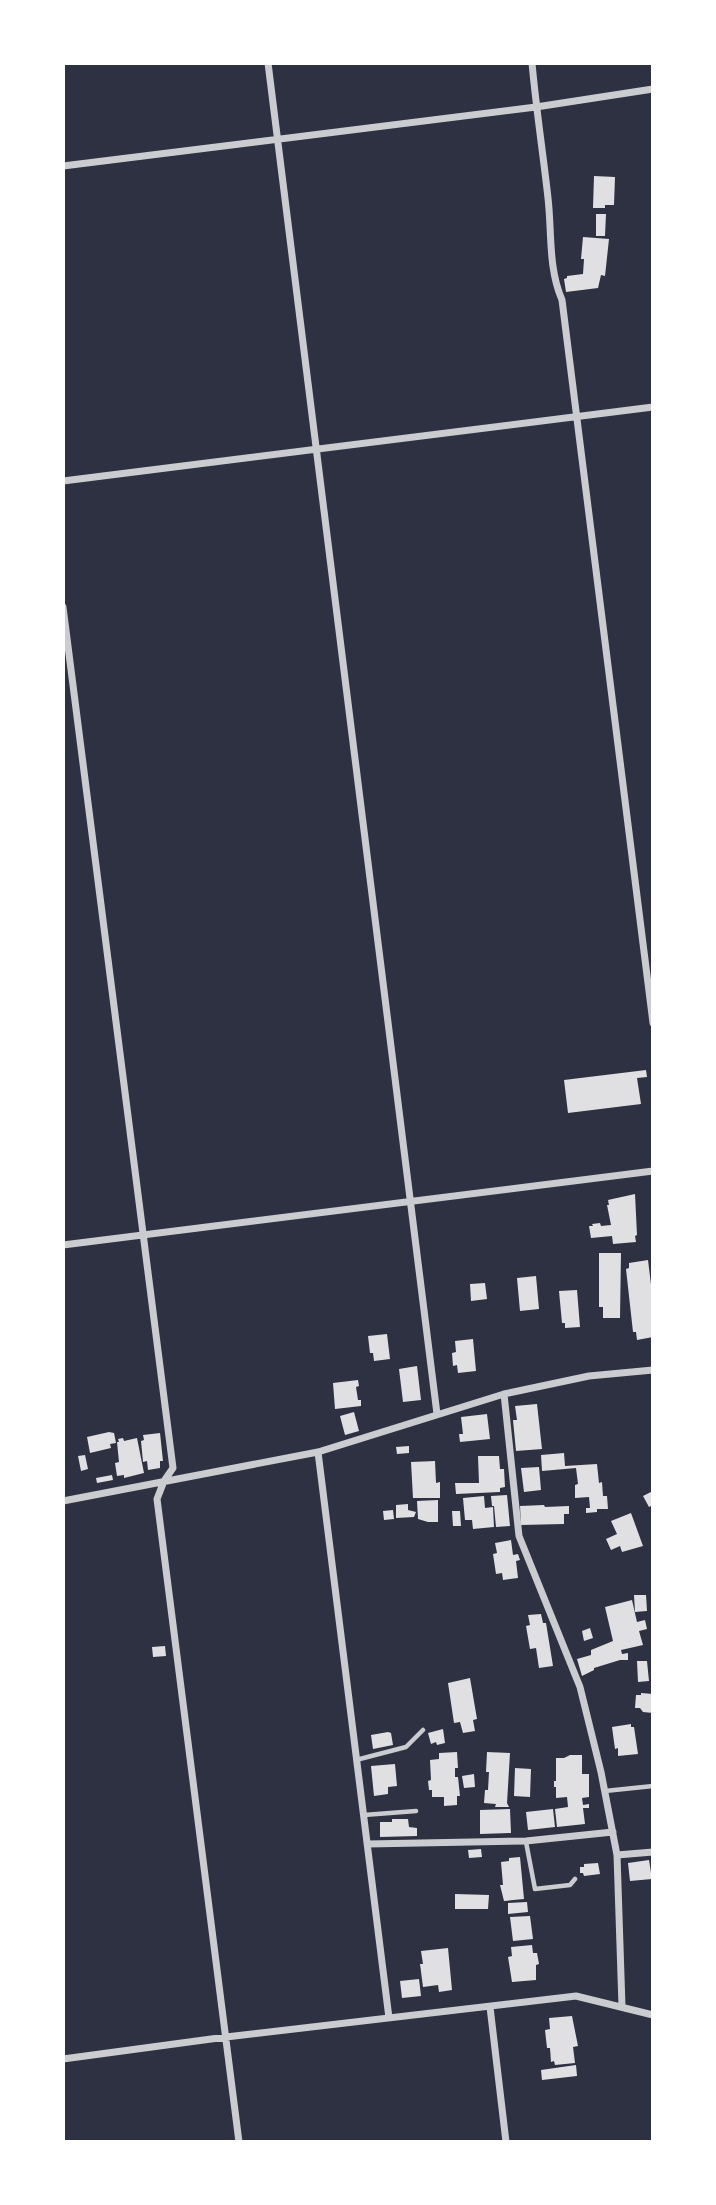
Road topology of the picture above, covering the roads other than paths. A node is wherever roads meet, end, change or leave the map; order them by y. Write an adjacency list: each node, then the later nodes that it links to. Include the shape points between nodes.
1 (268, 63): 5 (street)
2 (532, 63): 4 (street)
3 (653, 89): 4 (street)
4 (536, 107): 5 (street); 8 (street, via 554,282 562,300)
5 (278, 139): 6 (street); 9 (street)
6 (63, 166)
7 (653, 407): 8 (street)
8 (578, 416): 9 (street); 12 (street)
9 (317, 448): 10 (street); 14 (street)
10 (63, 481)
11 (63, 607): 15 (street)
12 (653, 1023)
13 (653, 1171): 14 (street)
14 (411, 1203): 15 (street); 19 (street)
15 (143, 1235): 16 (street); 21 (street, via 173,1468)
16 (63, 1245)
17 (653, 1370): 18 (street, via 589,1376)
18 (504, 1394): 19 (street); 26 (street, via 519,1536 580,1687)
19 (437, 1414): 20 (street)
20 (318, 1452): 21 (street); 24 (street)
21 (164, 1481): 22 (street); 39 (street, via 157,1499)
22 (63, 1501)
23 (423, 1730): 24 (lane, via 406,1746)
24 (356, 1760): 28 (street)
25 (653, 1786): 26 (lane)
26 (606, 1791): 29 (street)
27 (416, 1811): 28 (lane)
28 (363, 1815): 31 (street)
29 (613, 1832): 30 (street); 33 (street)
30 (526, 1841): 31 (street); 34 (lane, via 536,1889 570,1885)
31 (368, 1844): 38 (street)
32 (653, 1852): 33 (street)
33 (617, 1855): 35 (street)
34 (575, 1879)
35 (622, 2006): 36 (street, via 576,1996); 37 (street)
36 (490, 2007): 38 (street); 42 (street)
37 (653, 2015)
38 (389, 2018): 39 (street)
39 (226, 2037): 40 (street); 41 (street)
40 (63, 2059)
41 (239, 2142)
42 (506, 2142)

